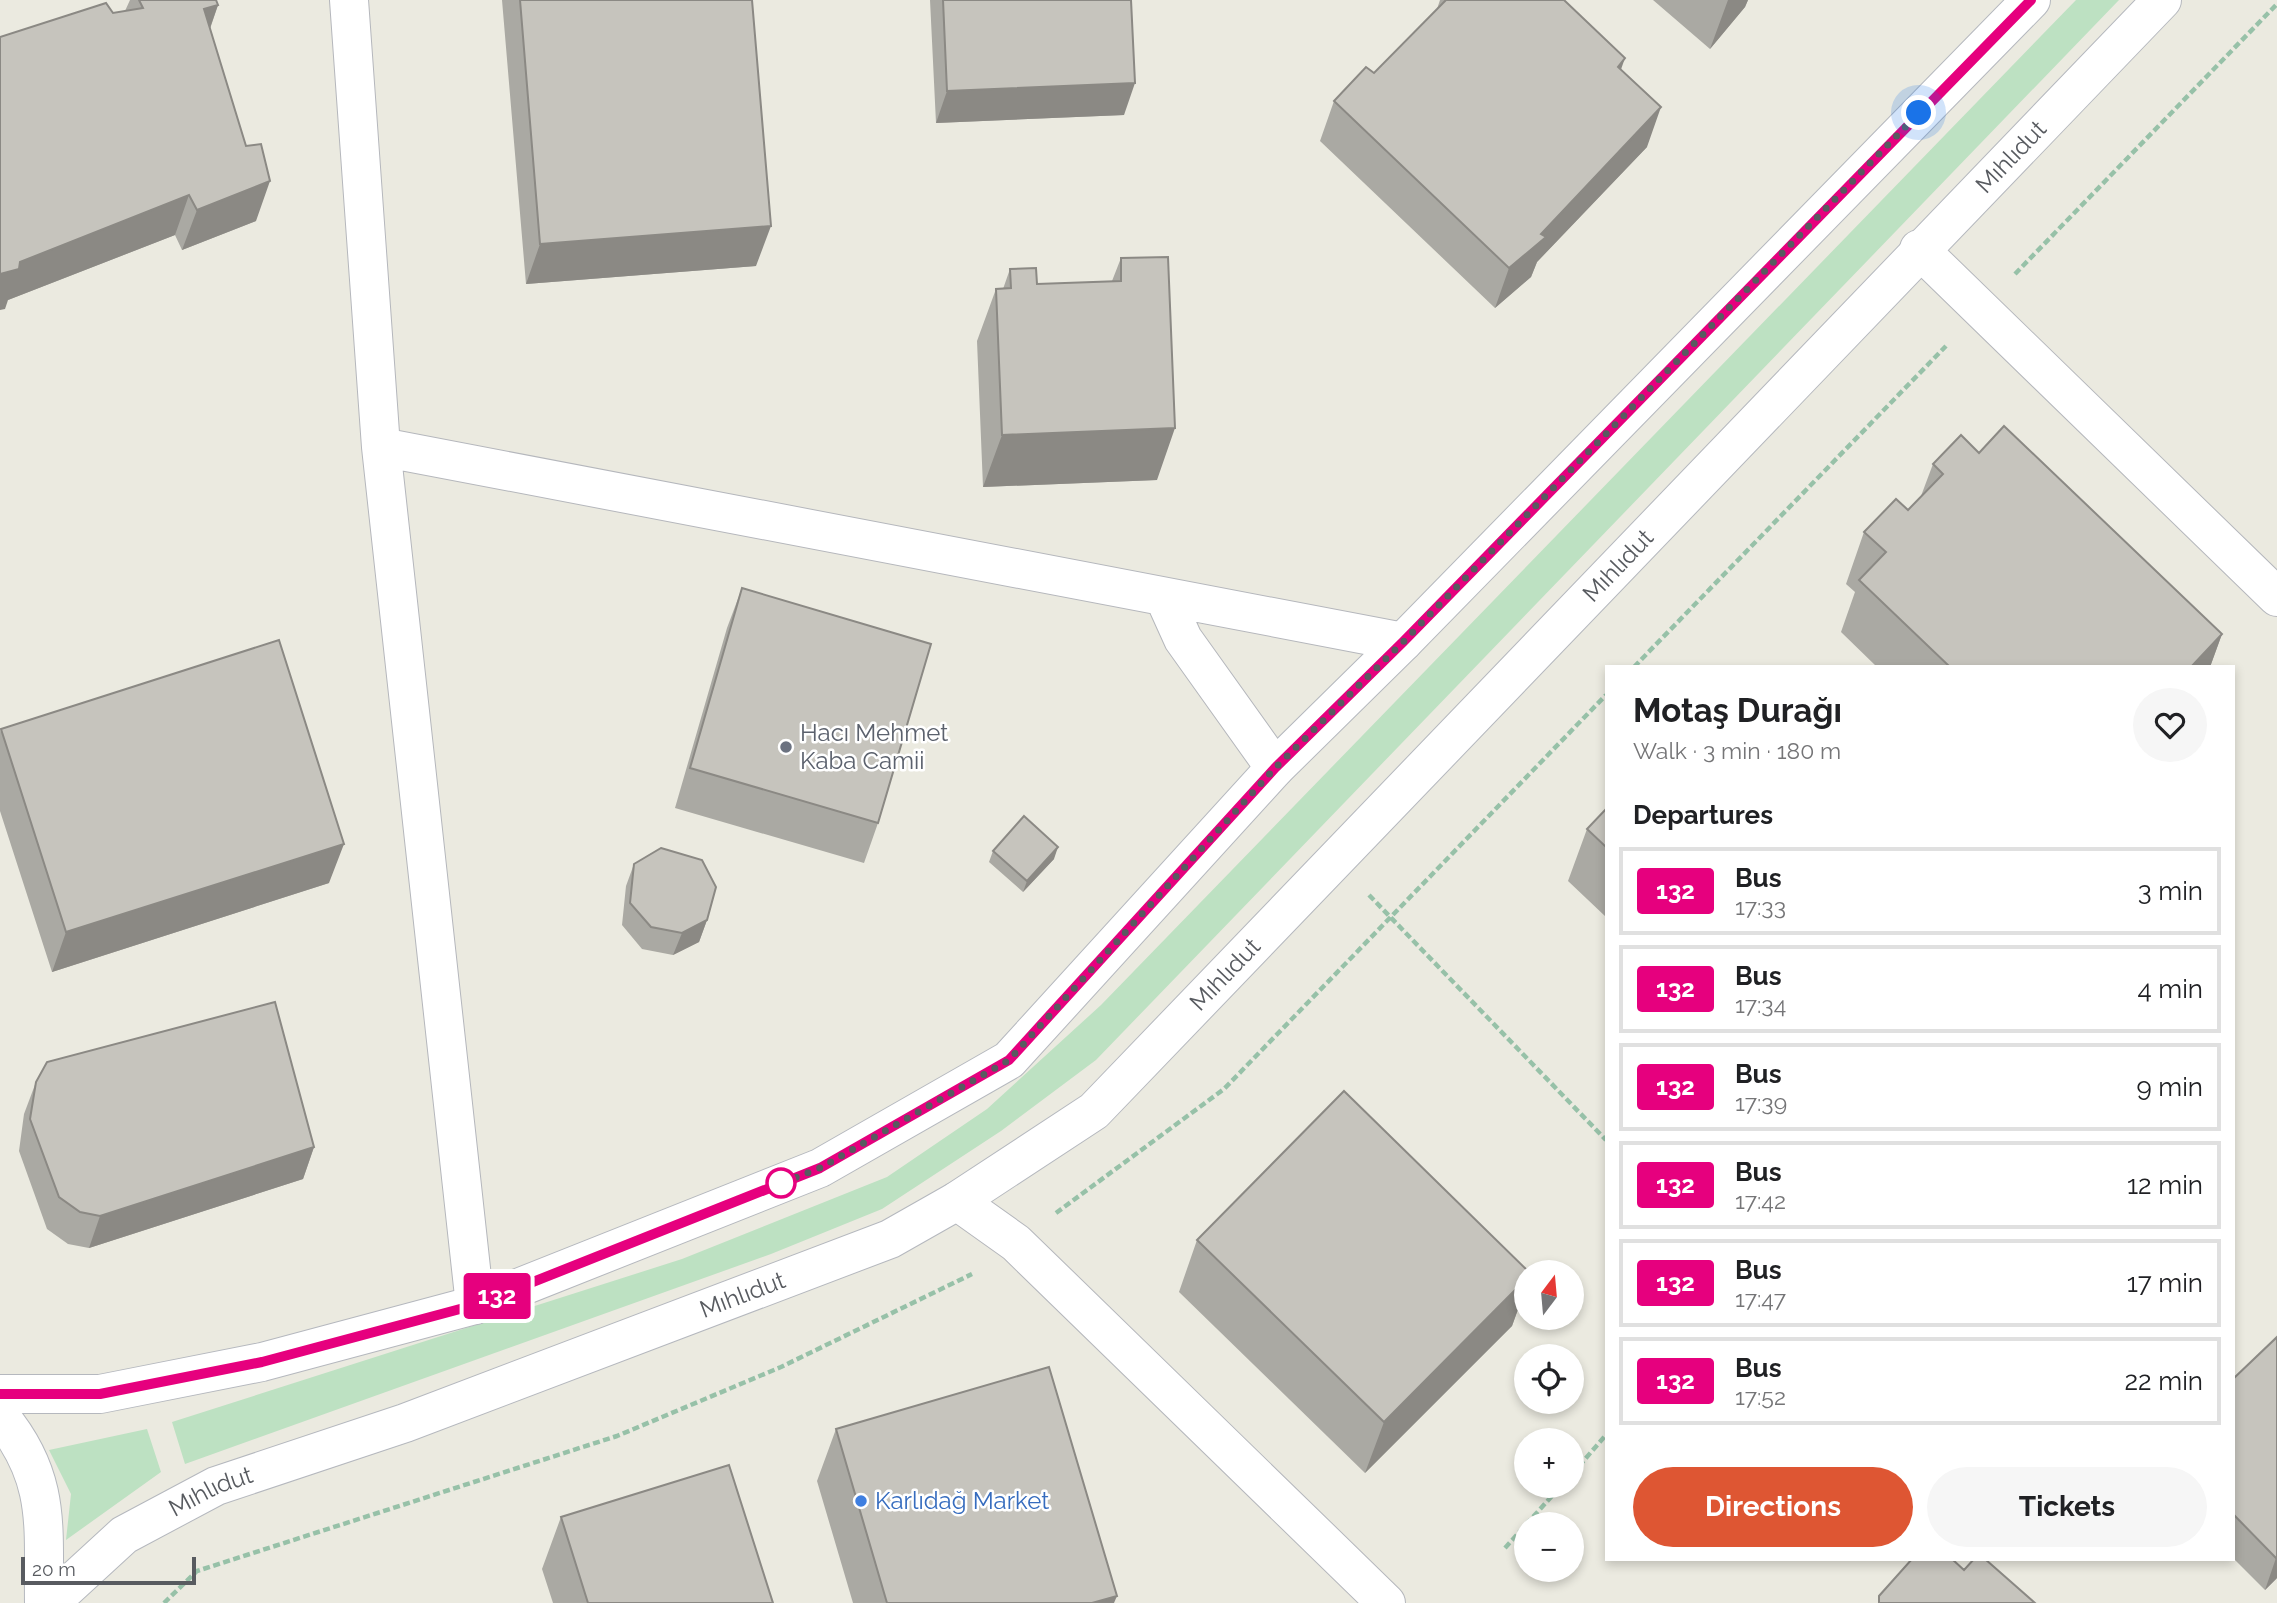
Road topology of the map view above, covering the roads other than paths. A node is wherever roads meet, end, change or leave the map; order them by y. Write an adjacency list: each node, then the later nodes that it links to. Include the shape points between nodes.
1 (349, 0): 5 (main road)
2 (2031, 0): 8 (main road)
3 (2162, 0): 4 (main road, Mıhlıdut)
4 (1919, 249): 7 (main road); 10 (main road, Mıhlıdut, via 1094,1111)
5 (381, 447): 6 (main road); 11 (main road)
6 (1164, 597): 8 (main road); 9 (main road, via 1183,639)
7 (2277, 597)
8 (1403, 642): 9 (main road)
9 (1275, 768): 11 (main road, via 1009,1060 820,1168)
10 (957, 1201): 15 (main road, Mıhlıdut, via 890,1239 405,1423 216,1486 124,1535); 16 (main road, via 1016,1243)
11 (475, 1305): 12 (main road, via 262,1362 100,1394)
12 (0, 1394)
13 (0, 1416): 14 (main road, via 21,1442 43,1501)
14 (44, 1603)
15 (50, 1603)
16 (1386, 1603)

